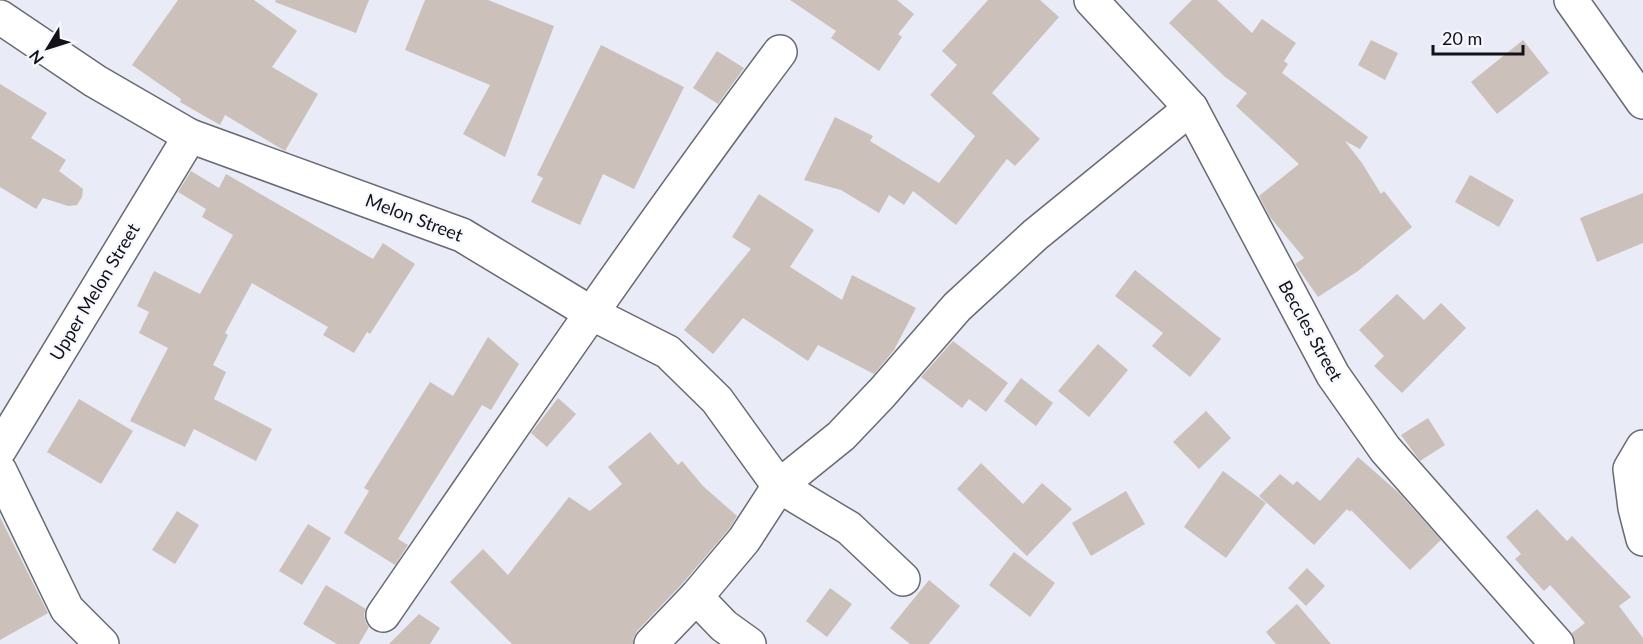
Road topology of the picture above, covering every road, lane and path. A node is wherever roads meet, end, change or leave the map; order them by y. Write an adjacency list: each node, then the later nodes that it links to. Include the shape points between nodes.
1 (1091, 0): 6 (street, Beccles Street)
2 (1571, 0): 5 (street)
3 (0, 17): 7 (street, Melon Street, via 95,81)
4 (780, 52): 8 (street)
5 (1643, 102)
6 (1191, 108): 12 (street, via 1035,235 957,307 841,436); 20 (street, Beccles Street, via 1332,375 1385,449)
7 (190, 136): 8 (street, Melon Street, via 462,235); 10 (street, Upper Melon Street)
8 (591, 313): 12 (street, Melon Street, via 668,352 717,400); 16 (street)
9 (1643, 447): 13 (street, via 1630,470)
10 (0, 449)
11 (0, 471): 17 (street, via 67,609)
12 (779, 486): 14 (street, via 849,528); 15 (street, via 744,540)
13 (1643, 539)
14 (903, 579)
15 (696, 597): 18 (street); 19 (street, via 724,626)
16 (382, 615)
17 (102, 644)
18 (651, 644)
19 (749, 644)
20 (1557, 644)

